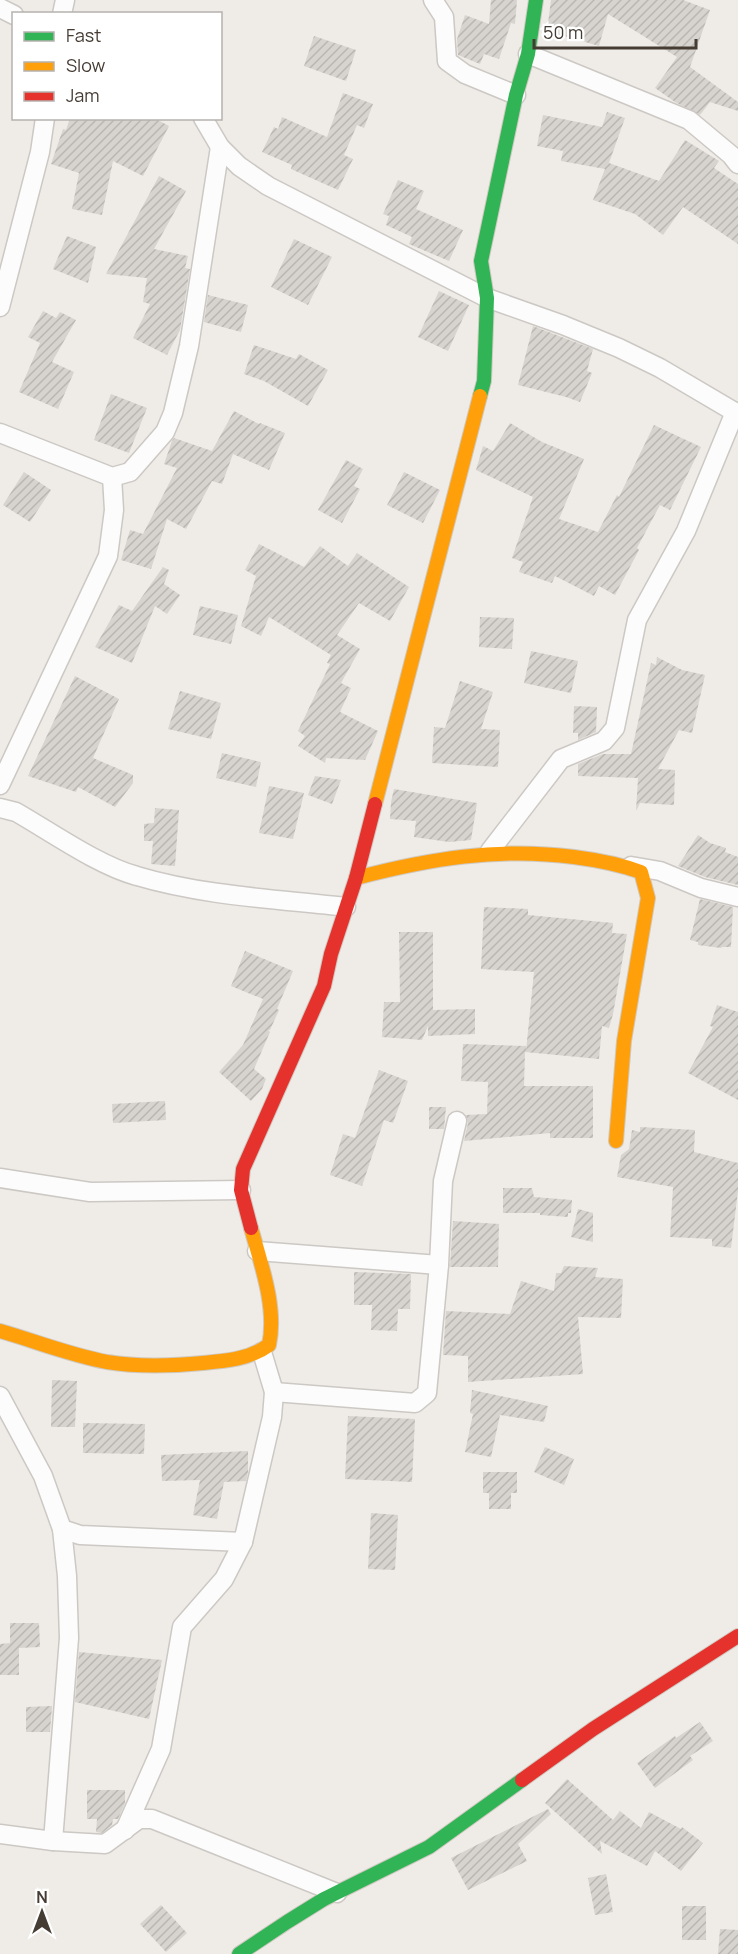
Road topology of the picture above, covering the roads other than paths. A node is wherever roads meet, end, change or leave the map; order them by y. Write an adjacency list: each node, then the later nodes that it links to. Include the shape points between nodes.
1 (433, 0): 4 (street, via 444,17 447,61 465,74)
2 (536, 0): 3 (street)
3 (528, 54): 4 (street); 8 (street, via 689,120)
4 (516, 95): 10 (street, via 481,261)
5 (45, 120): 9 (street, via 40,152)
6 (204, 120): 7 (street)
7 (220, 147): 10 (street, via 268,186); 14 (street, via 189,346 174,413 165,432 130,472)
8 (738, 164)
9 (8, 251): 11 (street)
10 (487, 298): 12 (street, via 618,348); 19 (street, via 484,381)
11 (0, 307)
12 (736, 413): 17 (street, via 686,531 637,620 615,728 604,741 561,759)
13 (0, 434): 14 (street)
14 (112, 477): 15 (street, via 114,510 108,556)
15 (0, 785)
16 (0, 808): 21 (street, via 16,812 110,866 136,876 205,890)
17 (490, 851): 18 (street, via 562,854); 19 (street, via 406,864)
18 (624, 864): 20 (street, via 660,871 701,888); 23 (street, via 641,872 648,898 624,1041)
19 (356, 878): 21 (street)
20 (738, 897)
21 (346, 906): 25 (street, via 324,986 243,1169)
22 (458, 1121): 27 (street, via 443,1181)
23 (616, 1141)
24 (0, 1178): 25 (street, via 90,1192)
25 (241, 1190): 26 (street)
26 (257, 1251): 27 (street); 29 (street, via 272,1319 269,1344)
27 (439, 1265): 30 (street, via 427,1393 415,1403)
28 (0, 1331): 29 (street, via 109,1362 151,1366 243,1359)
29 (262, 1352): 30 (street)
30 (274, 1392): 33 (street, via 272,1417)
31 (0, 1396): 32 (street, via 43,1476)
32 (62, 1529): 33 (street, via 80,1535); 37 (street, via 69,1638)
33 (243, 1542): 35 (street, via 224,1579 182,1627 160,1749)
34 (738, 1636): 38 (street, via 593,1729 429,1847)
35 (125, 1830): 37 (street, via 105,1844); 38 (street, via 139,1819 152,1819)
36 (0, 1834): 37 (street)
37 (53, 1841)
38 (337, 1893): 39 (street)
39 (238, 1954)

